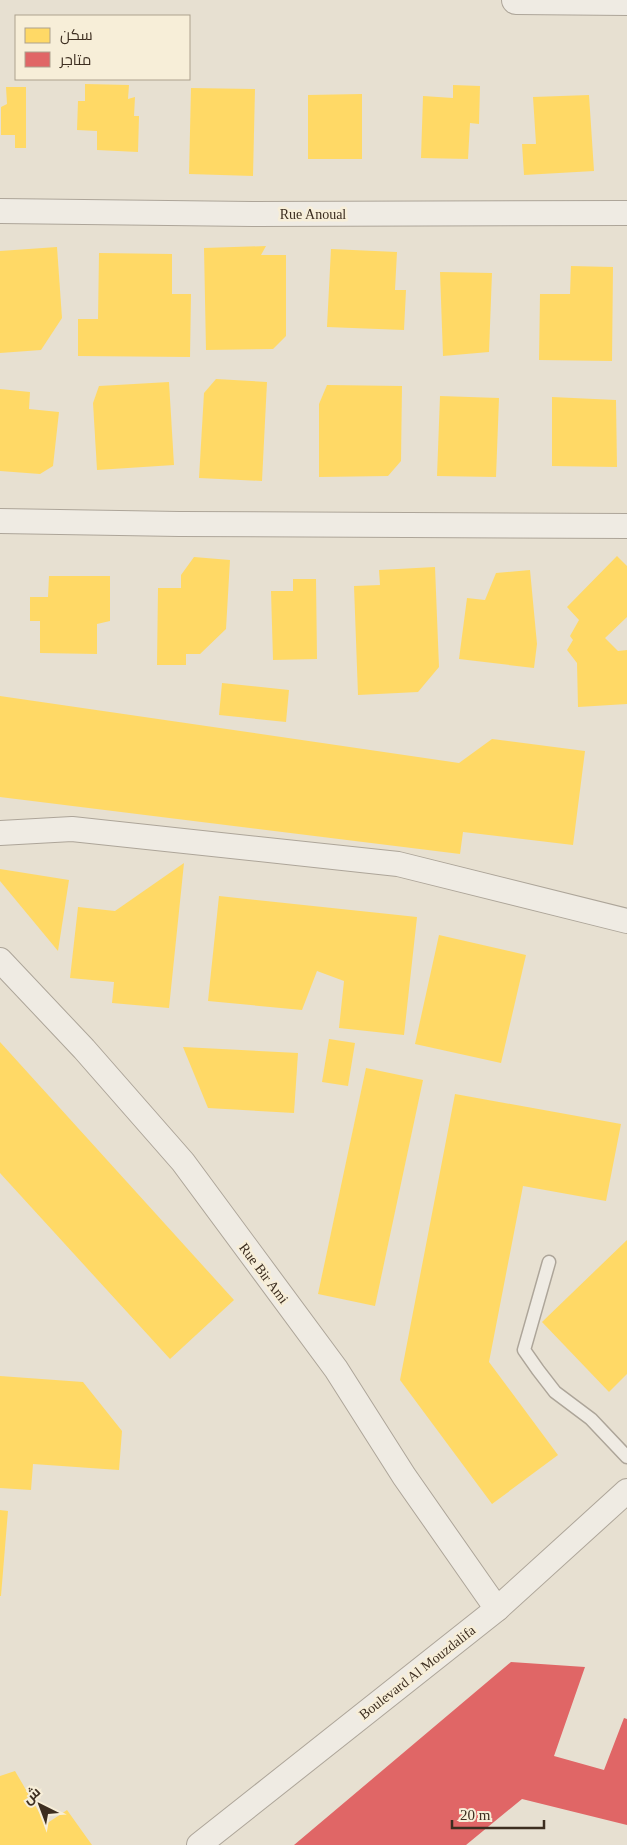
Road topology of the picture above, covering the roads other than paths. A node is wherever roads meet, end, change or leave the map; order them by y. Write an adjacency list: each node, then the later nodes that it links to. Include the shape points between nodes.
1 (516, 0): 2 (street)
2 (627, 1)
3 (0, 211): 4 (street, Rue Anoual)
4 (627, 213)
5 (0, 521): 6 (street)
6 (627, 526)
7 (0, 834): 8 (street, via 72,829 398,864)
8 (627, 921)
9 (0, 960): 13 (street, Rue Bir Ami, via 183,1162 336,1369 404,1476)
10 (548, 1262): 11 (lane, via 524,1350 555,1392 591,1419)
11 (627, 1458)
12 (627, 1491): 13 (street, Boulevard Al Mouzdalifa)
13 (497, 1609): 14 (street, Boulevard Al Mouzdalifa)
14 (199, 1845)

